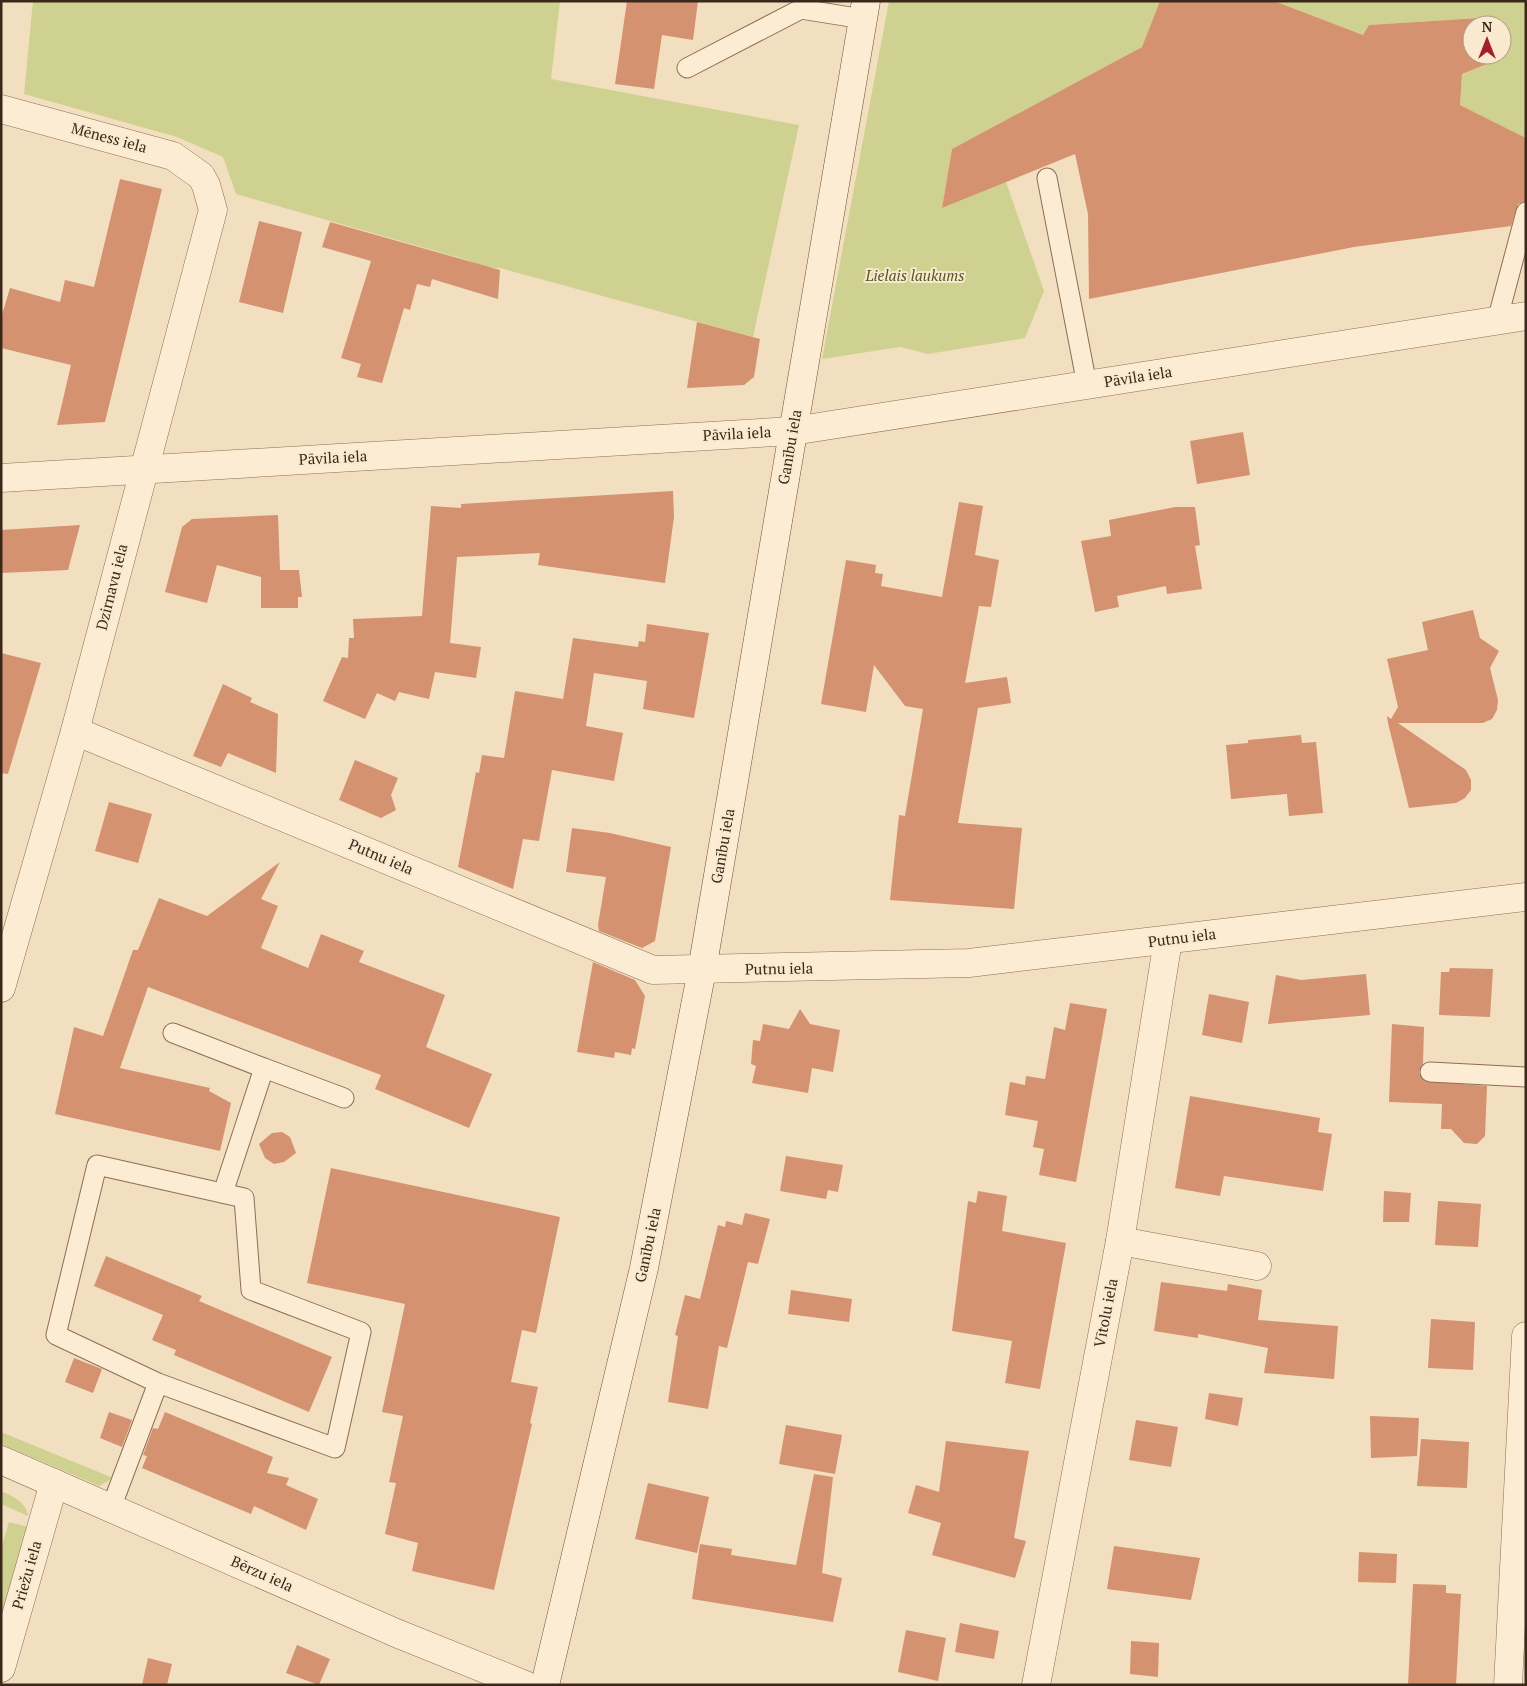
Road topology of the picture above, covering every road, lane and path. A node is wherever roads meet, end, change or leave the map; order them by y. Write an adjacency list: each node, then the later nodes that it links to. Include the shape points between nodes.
1 (864, 10): 2 (lane, via 801,9); 10 (street, Ganību iela)
2 (687, 68)
3 (1, 110): 5 (street, Mēness iela, via 173,156 201,176)
4 (1047, 178): 9 (lane)
5 (206, 186): 11 (street, Dzirnavu iela, via 213,210)
6 (1526, 212): 8 (lane)
7 (1526, 316): 8 (street, Pāvila iela)
8 (1497, 321): 9 (street, Pāvila iela)
9 (1087, 385): 10 (street, Pāvila iela)
10 (793, 430): 11 (street, Pāvila iela); 16 (street, Ganību iela)
11 (143, 470): 12 (street, Pāvila iela); 13 (street, Dzirnavu iela)
12 (1, 478)
13 (76, 730): 16 (street, Putnu iela, via 653,970); 17 (street, Dzirnavu iela)
14 (1526, 897): 15 (street, Putnu iela)
15 (1168, 940): 16 (street, Putnu iela, via 969,963); 24 (street, Vītolu iela)
16 (702, 970): 33 (street, Ganību iela, via 644,1268)
17 (1, 988)
18 (174, 1033): 19 (lane)
19 (264, 1068): 22 (lane); 23 (lane)
20 (1430, 1072): 21 (lane)
21 (1526, 1078)
22 (344, 1098)
23 (223, 1193): 27 (lane, via 97,1165 56,1335); 27 (lane, via 244,1198 251,1290 361,1332 335,1448)
24 (1120, 1241): 25 (street); 34 (street, Vītolu iela)
25 (1257, 1266)
26 (1526, 1336): 35 (street)
27 (158, 1383): 30 (lane)
28 (1, 1460): 29 (street, Bērzu iela)
29 (54, 1483): 30 (street, Bērzu iela); 31 (street, Priežu iela)
30 (111, 1508): 32 (street, Bērzu iela, via 396,1633)
31 (1, 1668)
32 (525, 1685)
33 (545, 1685)
34 (1036, 1685)
35 (1508, 1685)

